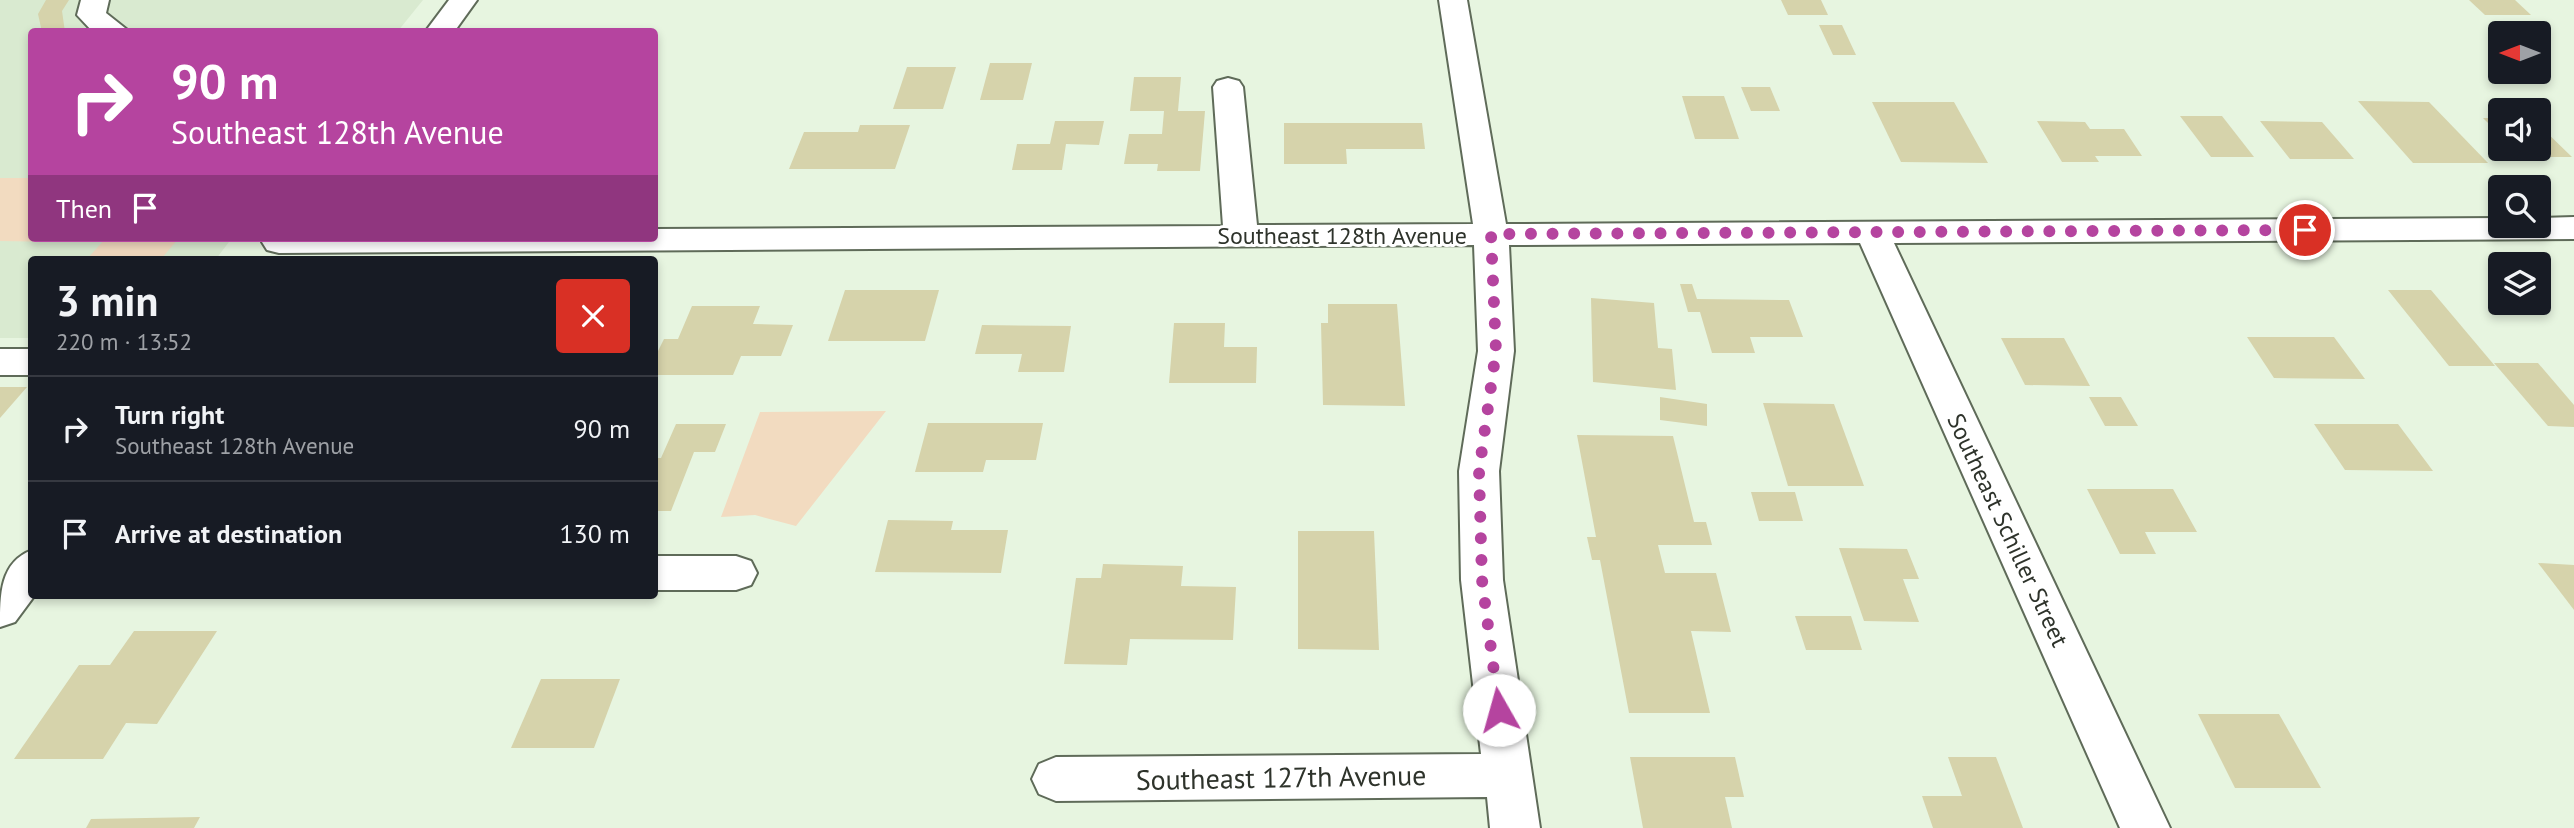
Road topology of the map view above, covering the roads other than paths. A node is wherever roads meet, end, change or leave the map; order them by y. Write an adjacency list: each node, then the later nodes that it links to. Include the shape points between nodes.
1 (95, 0): 4 (street, via 91,15)
2 (463, 0): 5 (street)
3 (1453, 0): 9 (street)
4 (107, 28)
5 (442, 28)
6 (1228, 87): 10 (street)
7 (2574, 228): 8 (street, Southeast 128th Avenue)
8 (1872, 233): 9 (street, Southeast 128th Avenue); 21 (street, Southeast Schiller Street)
9 (1491, 234): 10 (street, Southeast 128th Avenue); 18 (street, via 1496,351 1479,471 1482,580)
10 (1241, 236): 11 (street, Southeast 128th Avenue)
11 (275, 246)
12 (0, 362): 13 (street)
13 (28, 362)
14 (658, 573): 15 (street)
15 (736, 573)
16 (28, 574): 17 (street)
17 (0, 609)
18 (1507, 775): 19 (street, Southeast 127th Avenue); 20 (street)
19 (1056, 779)
20 (1515, 828)
21 (2145, 828)

